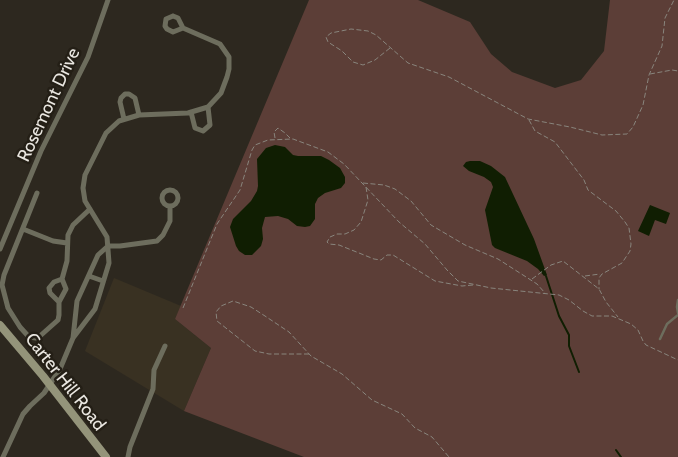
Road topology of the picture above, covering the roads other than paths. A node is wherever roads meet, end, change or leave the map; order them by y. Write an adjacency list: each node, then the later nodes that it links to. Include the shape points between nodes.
1 (108, 0): 13 (street, Rosemont Drive, via 88,57 41,151)
2 (182, 28): 3 (street, via 214,41 228,57 229,69 221,93)
3 (208, 107): 4 (street); 4 (street, via 210,125 203,131 194,128)
4 (191, 112): 5 (street)
5 (139, 115): 6 (street); 6 (street, via 135,98 125,94 120,102)
6 (124, 119): 9 (street, via 106,133 86,175 83,188)
7 (37, 194): 10 (street)
8 (170, 206): 12 (street, via 170,221 157,241)
9 (90, 209): 11 (street, via 73,225); 12 (street, via 107,237)
10 (22, 230): 11 (street, via 54,242); 18 (street, via 2,280 8,308 26,334 36,338 58,320)
11 (67, 243): 15 (street)
12 (108, 246): 14 (street, via 98,255); 16 (street, via 109,263)
13 (0, 249)
14 (88, 276): 16 (street); 21 (street, via 77,301)
15 (62, 279): 18 (street, via 66,289); 18 (street, via 50,288 50,293)
16 (103, 281): 21 (street, via 95,308)
17 (678, 300): 19 (lane)
18 (59, 302)
19 (678, 314): 22 (lane, via 667,324)
20 (0, 325): 24 (main road, Carter Hill Road)
21 (73, 338): 24 (street)
22 (660, 339)
23 (165, 346): 29 (street, via 154,370 153,390)
24 (50, 384): 26 (street, via 23,414); 28 (main road, Carter Hill Road)
25 (0, 444): 26 (street)
26 (7, 447): 27 (street)
27 (2, 457)
28 (106, 457)
29 (128, 457)

